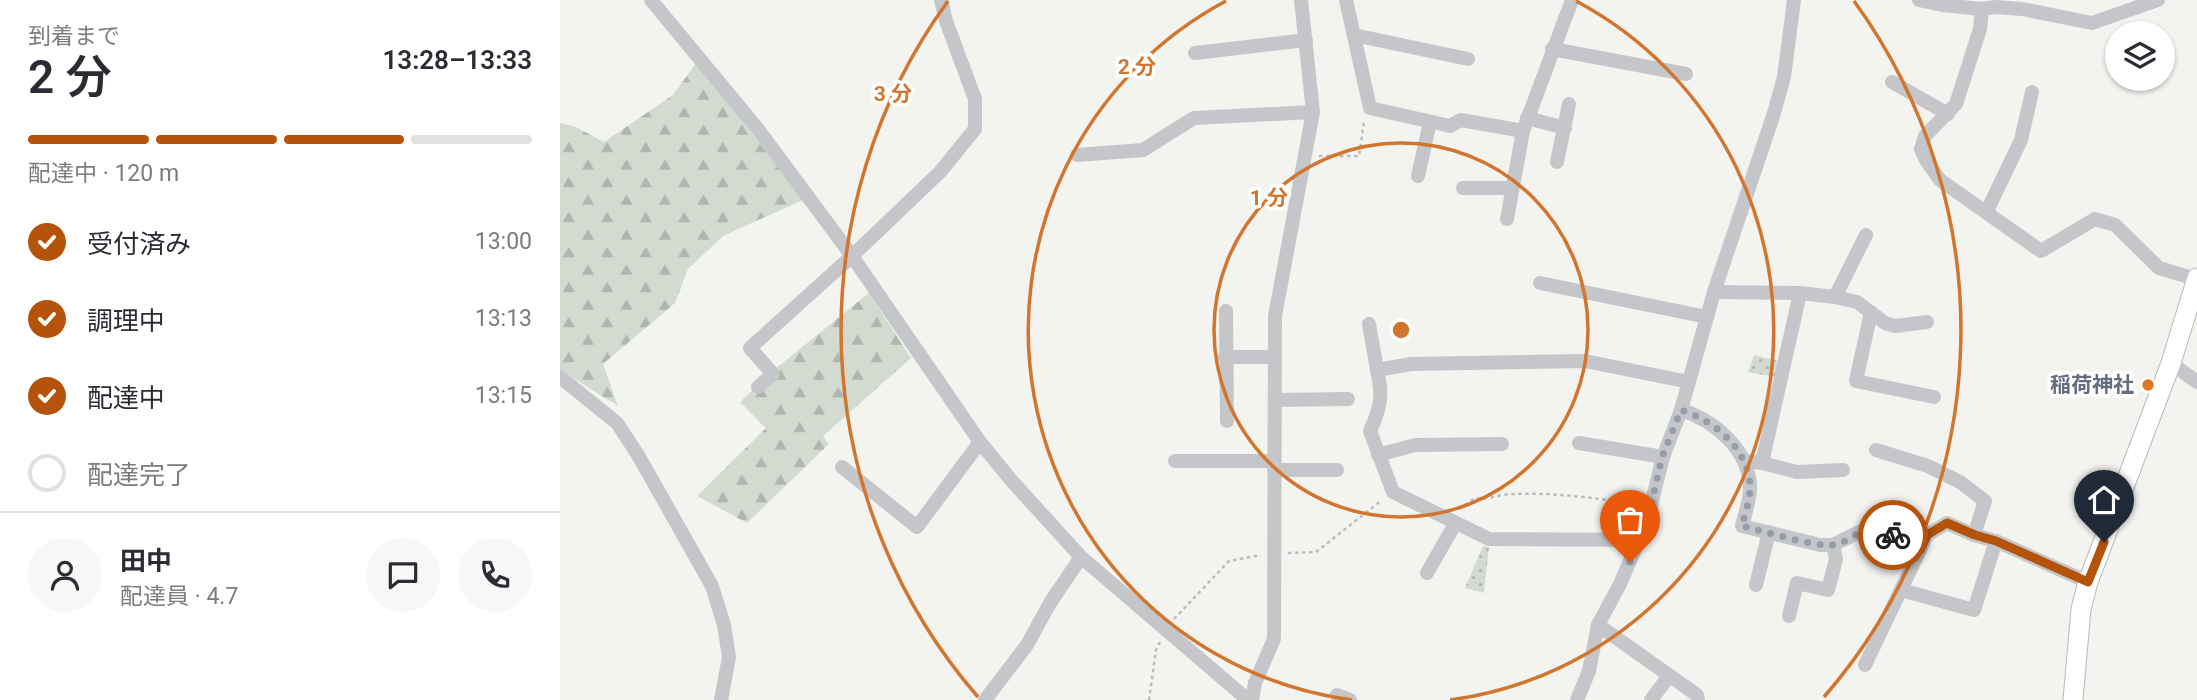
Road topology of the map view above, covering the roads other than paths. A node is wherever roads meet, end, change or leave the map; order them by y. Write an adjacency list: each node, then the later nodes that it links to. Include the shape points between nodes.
1 (651, 0): 32 (street, via 757,128)
2 (941, 0): 32 (street, via 975,99 975,129 940,172)
3 (1301, 0): 11 (street)
4 (1346, 0): 10 (street)
5 (1572, 0): 12 (street)
6 (1794, 0): 35 (street, via 1784,77)
7 (1919, 0): 9 (street)
8 (2158, 0): 9 (street, via 2092,23 2022,9)
9 (1982, 9): 20 (street, via 1961,91)
10 (1354, 35): 14 (street); 21 (street, via 1370,108)
11 (1306, 40): 13 (street); 19 (street)
12 (1552, 49): 15 (street); 22 (street)
13 (1195, 53)
14 (1468, 59)
15 (1686, 74)
16 (1892, 82): 20 (street)
17 (2032, 92): 29 (street, via 2021,140)
18 (1569, 104): 23 (street)
19 (1313, 112): 24 (street, via 1194,118 1143,150); 44 (street, via 1275,316)
20 (1948, 114): 29 (street, via 1925,136 1921,149 1940,180)
21 (1430, 122): 22 (street); 26 (street)
22 (1525, 125): 23 (street); 27 (street)
23 (1564, 128): 25 (street)
24 (1077, 155)
25 (1558, 162)
26 (1418, 176)
27 (1512, 187): 28 (street); 30 (street)
28 (1463, 188)
29 (1987, 211): 33 (street, via 2041,251 2095,219 2115,225 2159,268)
30 (1507, 219)
31 (1866, 235): 37 (street)
32 (852, 256): 50 (street, via 750,348 773,374); 56 (street)
33 (2197, 279): 45 (main road)
34 (1540, 283): 40 (street)
35 (1714, 292): 36 (street); 40 (street)
36 (1800, 293): 37 (street); 64 (street)
37 (1835, 297): 39 (street, via 1857,302)
38 (1226, 311): 43 (street)
39 (1871, 312): 41 (street, via 1895,326); 51 (street, via 1856,381)
40 (1707, 317): 48 (street)
41 (1927, 322)
42 (1369, 324): 46 (street)
43 (1226, 357): 44 (street); 55 (street)
44 (1275, 357): 53 (street)
45 (2171, 363): 49 (street); 78 (main road)
46 (1377, 370): 48 (street, via 1410,364 1585,361); 60 (street, via 1379,412 1370,431)
47 (560, 377): 85 (street, via 617,423 712,586 729,657)
48 (1689, 382): 54 (street)
49 (2197, 382)
50 (758, 387)
51 (1934, 397)
52 (1348, 399): 53 (street)
53 (1275, 400): 65 (street)
54 (1681, 410): 61 (street); 63 (street, via 1713,424)
55 (1227, 421)
56 (979, 442): 66 (street, via 917,527); 76 (street)
57 (1579, 443): 61 (street)
58 (1502, 444): 60 (street, via 1415,445)
59 (1876, 450): 71 (street, via 1928,466 1985,501)
60 (1378, 455): 69 (street, via 1393,492)
61 (1662, 457): 72 (street)
62 (1175, 461): 65 (street)
63 (1744, 461): 64 (street); 70 (street, via 1750,491 1742,526)
64 (1762, 463): 68 (street, via 1797,472)
65 (1274, 466): 67 (street); 87 (street, via 1274,639)
66 (842, 467)
67 (1337, 470)
68 (1843, 470)
69 (1450, 521): 72 (street, via 1489,539); 77 (street)
70 (1769, 532): 74 (street); 79 (street)
71 (1975, 535): 73 (street); 75 (street, via 1947,523 1927,535)
72 (1639, 540): 82 (street)
73 (1996, 541): 78 (street); 80 (street, via 1975,610)
74 (1833, 545): 75 (street, via 1880,526); 81 (street, via 1836,559 1828,590 1797,583)
75 (1920, 550): 80 (street)
76 (1081, 557): 86 (street, via 1027,645); 87 (street)
77 (1427, 573)
78 (2088, 582): 91 (main road, via 2081,610)
79 (1756, 585)
80 (1901, 590): 83 (street)
81 (1789, 617)
82 (1598, 625): 84 (street); 88 (street, via 1589,671)
83 (1865, 665)
84 (1669, 676): 89 (street); 90 (street)
85 (721, 700)
86 (985, 700)
87 (1250, 700)
88 (1577, 700)
89 (1651, 700)
90 (1698, 700)
91 (2074, 700)

